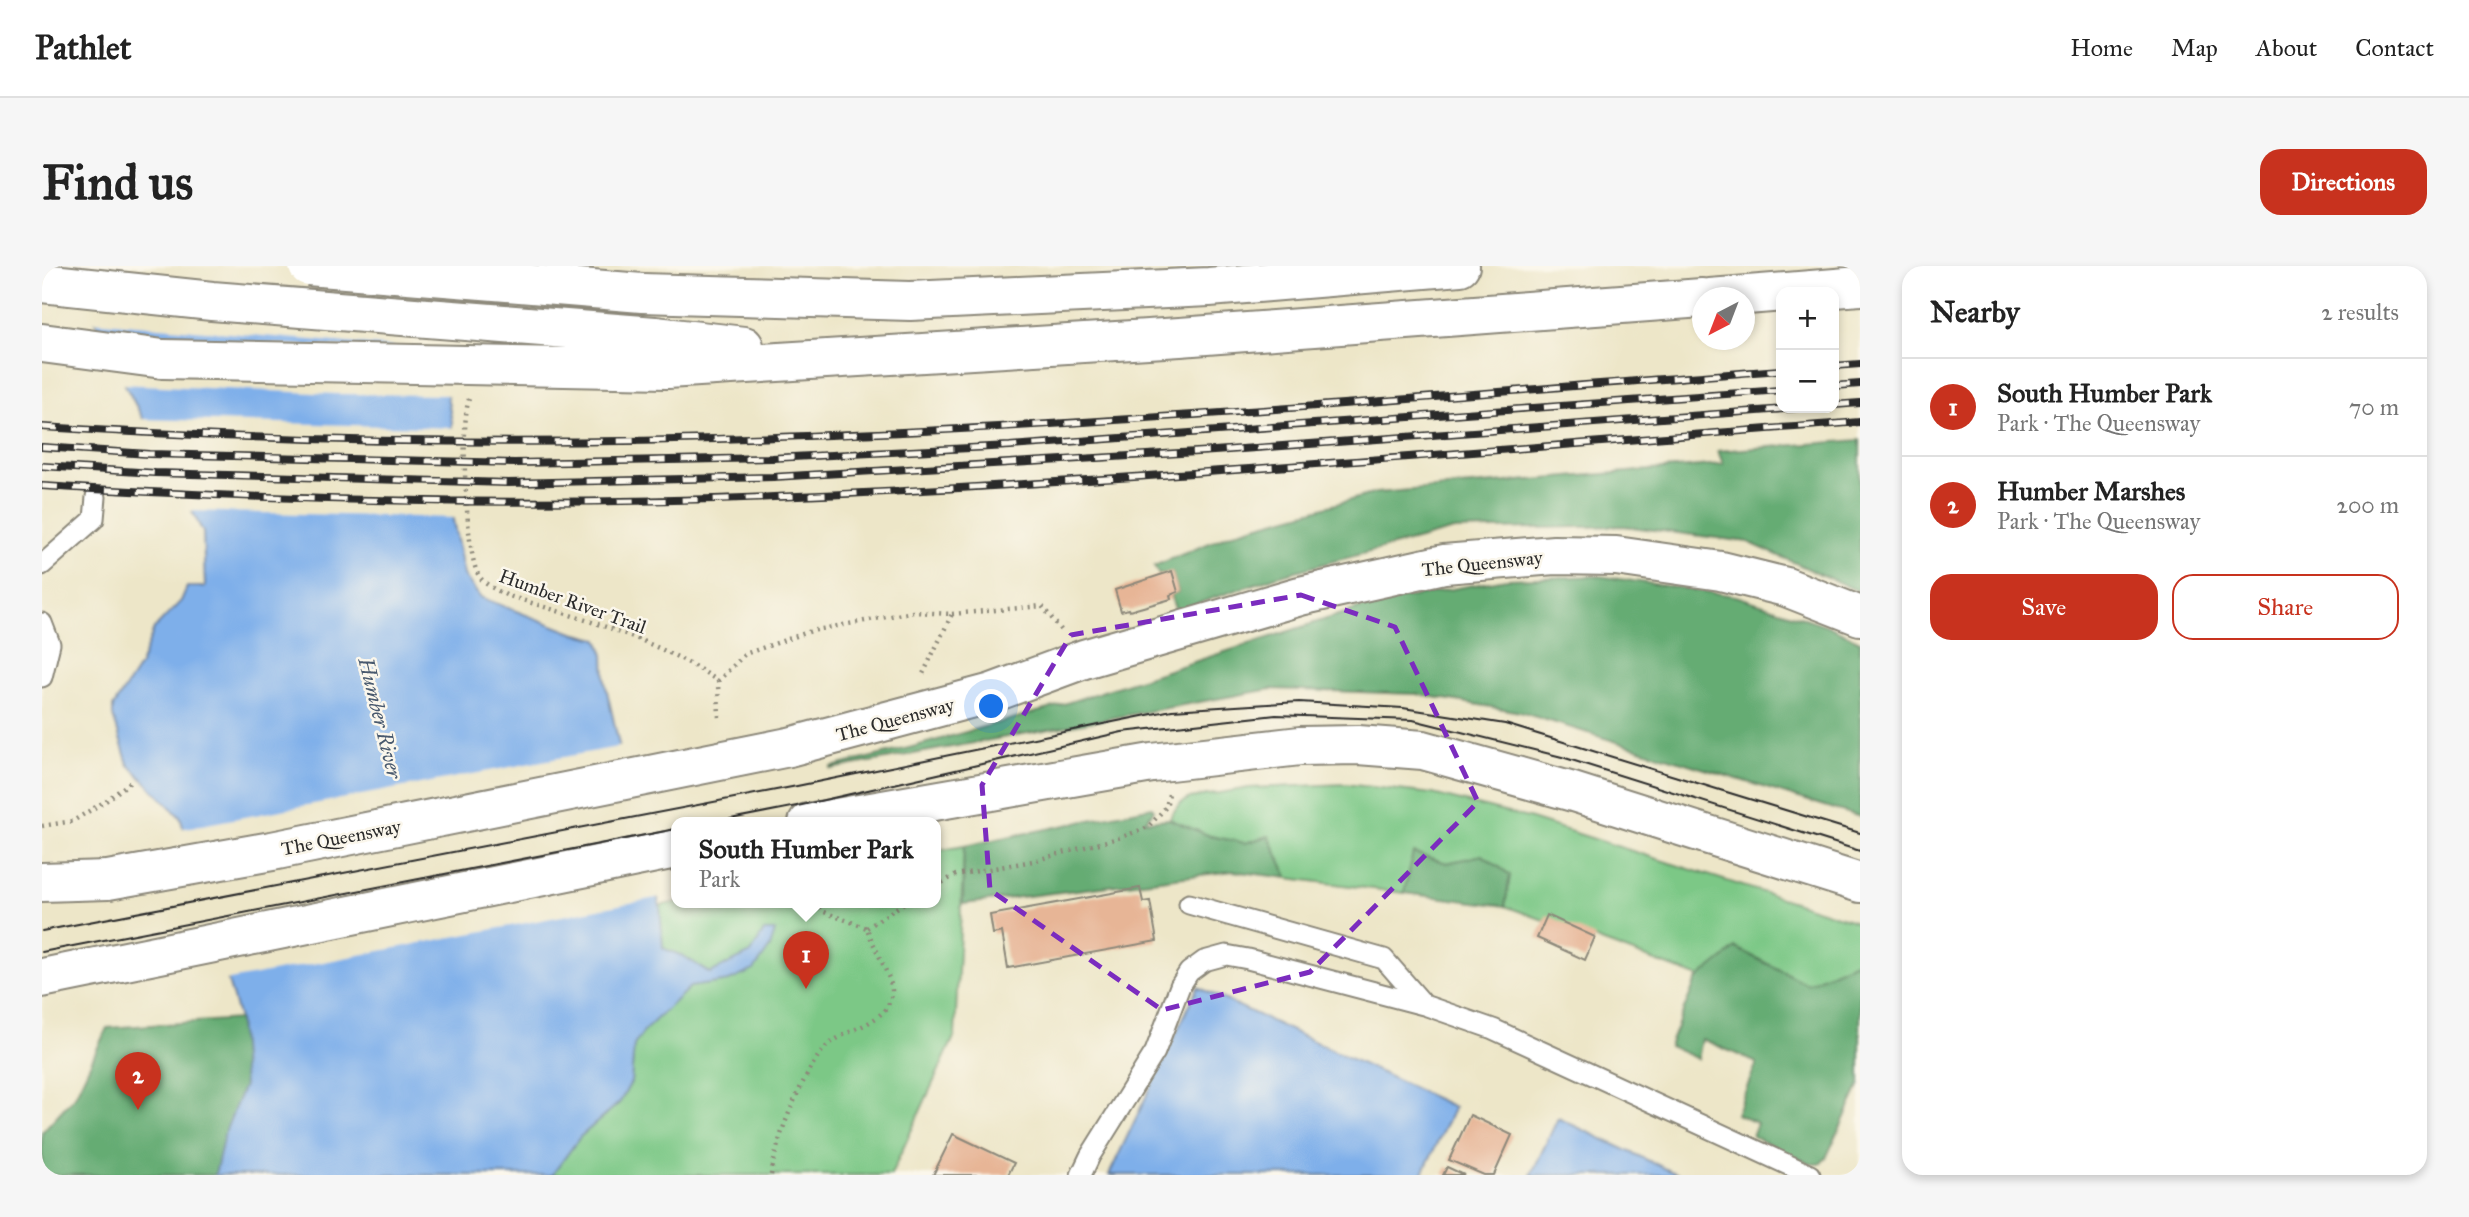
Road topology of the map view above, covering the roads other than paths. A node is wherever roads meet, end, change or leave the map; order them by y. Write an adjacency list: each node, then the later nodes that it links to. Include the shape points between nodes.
1 (308, 266): 2 (main road, bridge, via 642,293 910,301 1209,287)
2 (1460, 266)
3 (42, 283): 8 (main road, bridge)
4 (1860, 286): 5 (main road)
5 (1755, 294)
6 (1692, 299): 8 (main road, via 1180,337 843,356)
7 (42, 343): 8 (main road, bridge, via 163,359)
8 (661, 352)
9 (96, 497): 10 (lane, via 94,519)
10 (42, 565)
11 (1860, 616): 16 (main road, The Queensway, bridge, via 1786,587 1721,571 1616,556 1554,555 1444,564 1300,596 1084,659 992,693 789,747)
12 (42, 622): 13 (lane, via 51,644)
13 (42, 677)
14 (842, 817): 18 (main road, via 1152,763 1300,746 1358,745 1423,750)
15 (671, 850): 21 (main road)
16 (108, 880): 17 (main road); 19 (main road, The Queensway)
17 (42, 882)
18 (1860, 883)
19 (42, 890)
20 (1189, 904): 22 (lane, via 1384,959)
21 (42, 978)
22 (1424, 1005): 23 (lane, via 1248,958 1226,955 1204,961 1180,986 1155,1052); 24 (lane, via 1493,1029)
23 (1081, 1175)
24 (1810, 1175)

